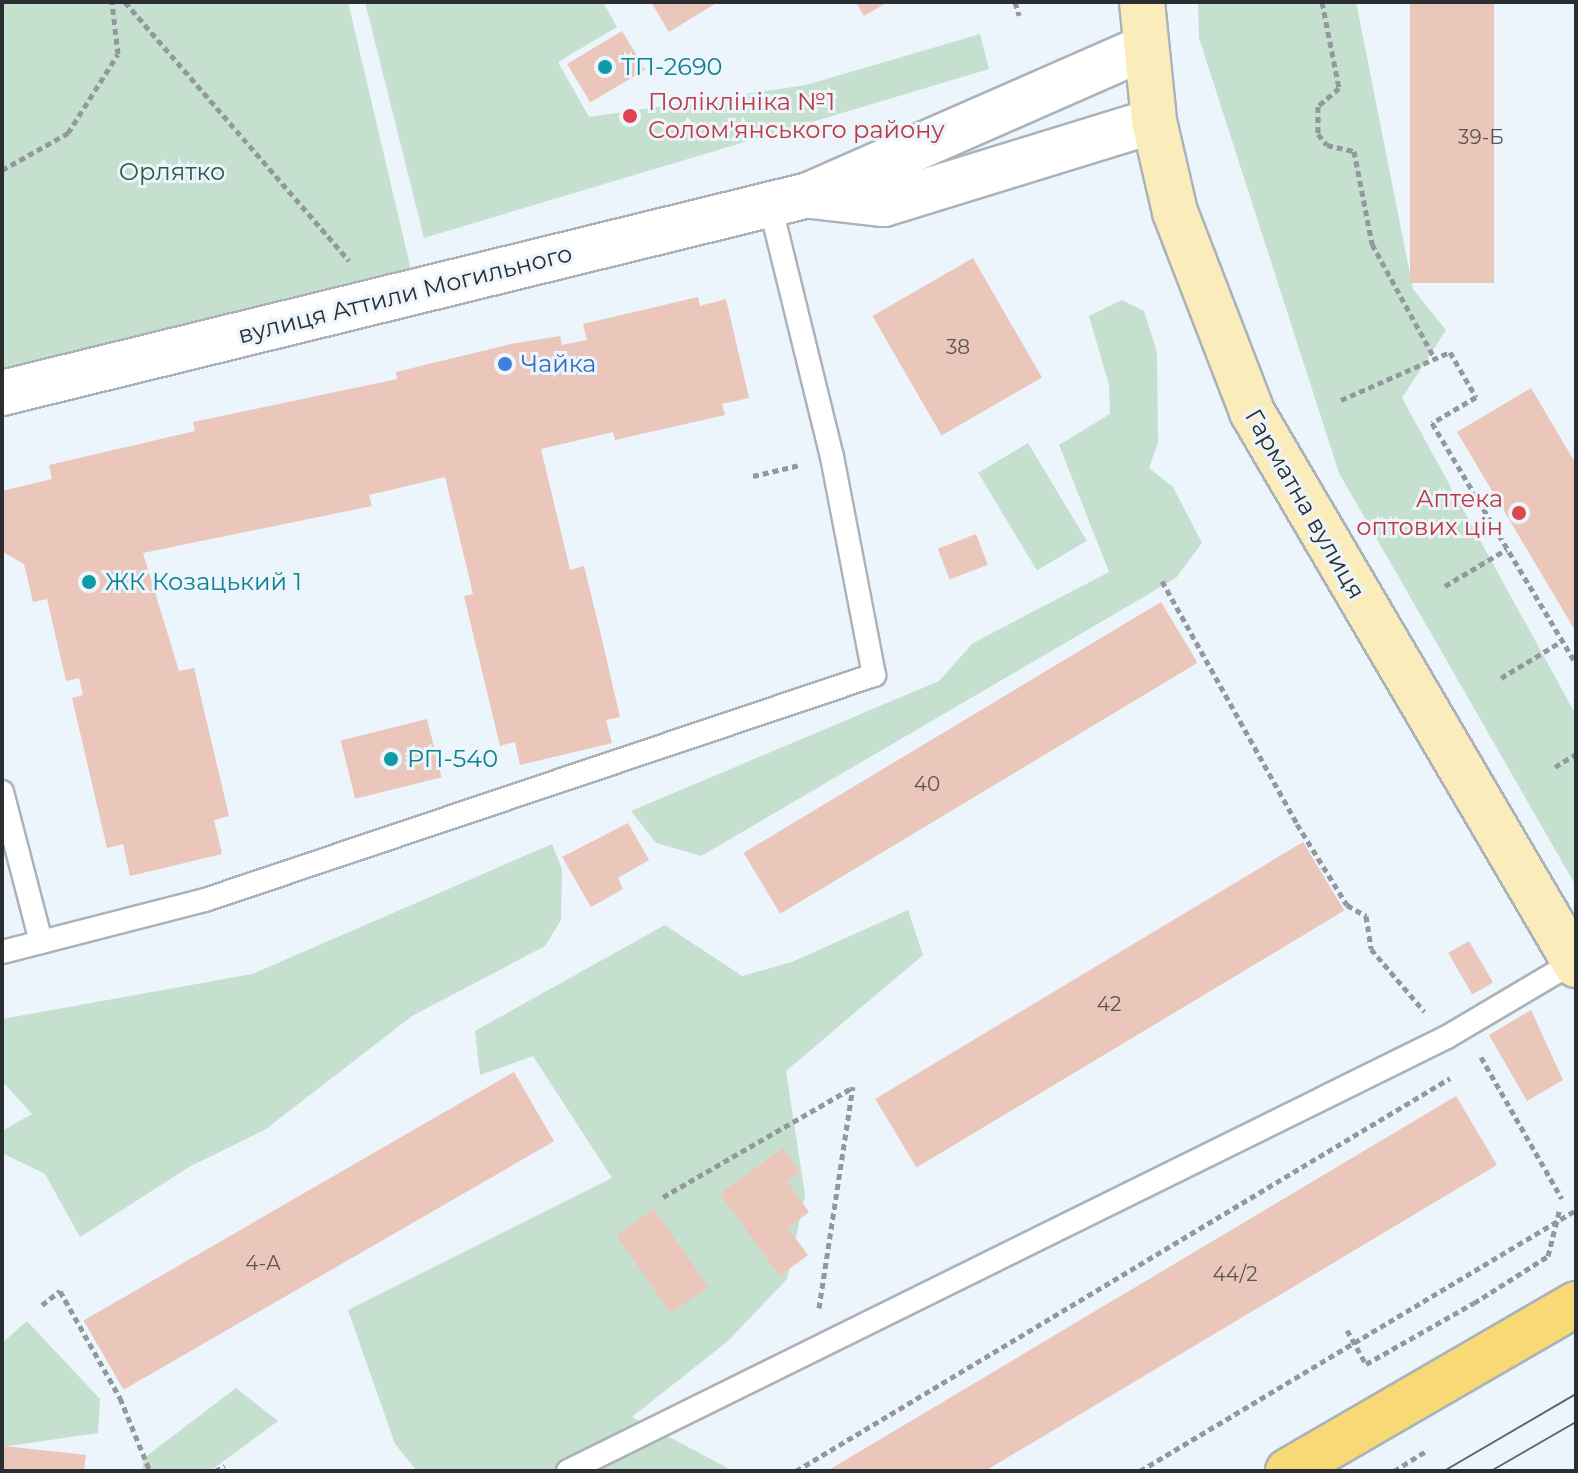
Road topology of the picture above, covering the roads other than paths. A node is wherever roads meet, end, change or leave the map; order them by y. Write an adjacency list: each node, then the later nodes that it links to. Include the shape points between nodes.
1 (1142, 2): 2 (street, Гарматна вулиця)
2 (1144, 48): 3 (street, Гарматна вулиця); 4 (street, вулиця Аттили Могильного)
3 (1154, 121): 4 (street, вулиця Аттили Могильного, via 884,204); 9 (street, Гарматна вулиця, via 1175,212 1252,412)
4 (790, 200): 5 (street, вулиця Аттили Могильного); 7 (lane, via 874,675 205,900)
5 (2, 393)
6 (2, 792): 7 (lane)
7 (41, 942): 8 (lane)
8 (2, 952)
9 (1575, 964): 11 (lane, via 1447,1037)
10 (1576, 1304): 12 (main road)
11 (568, 1471)
12 (1288, 1471)

